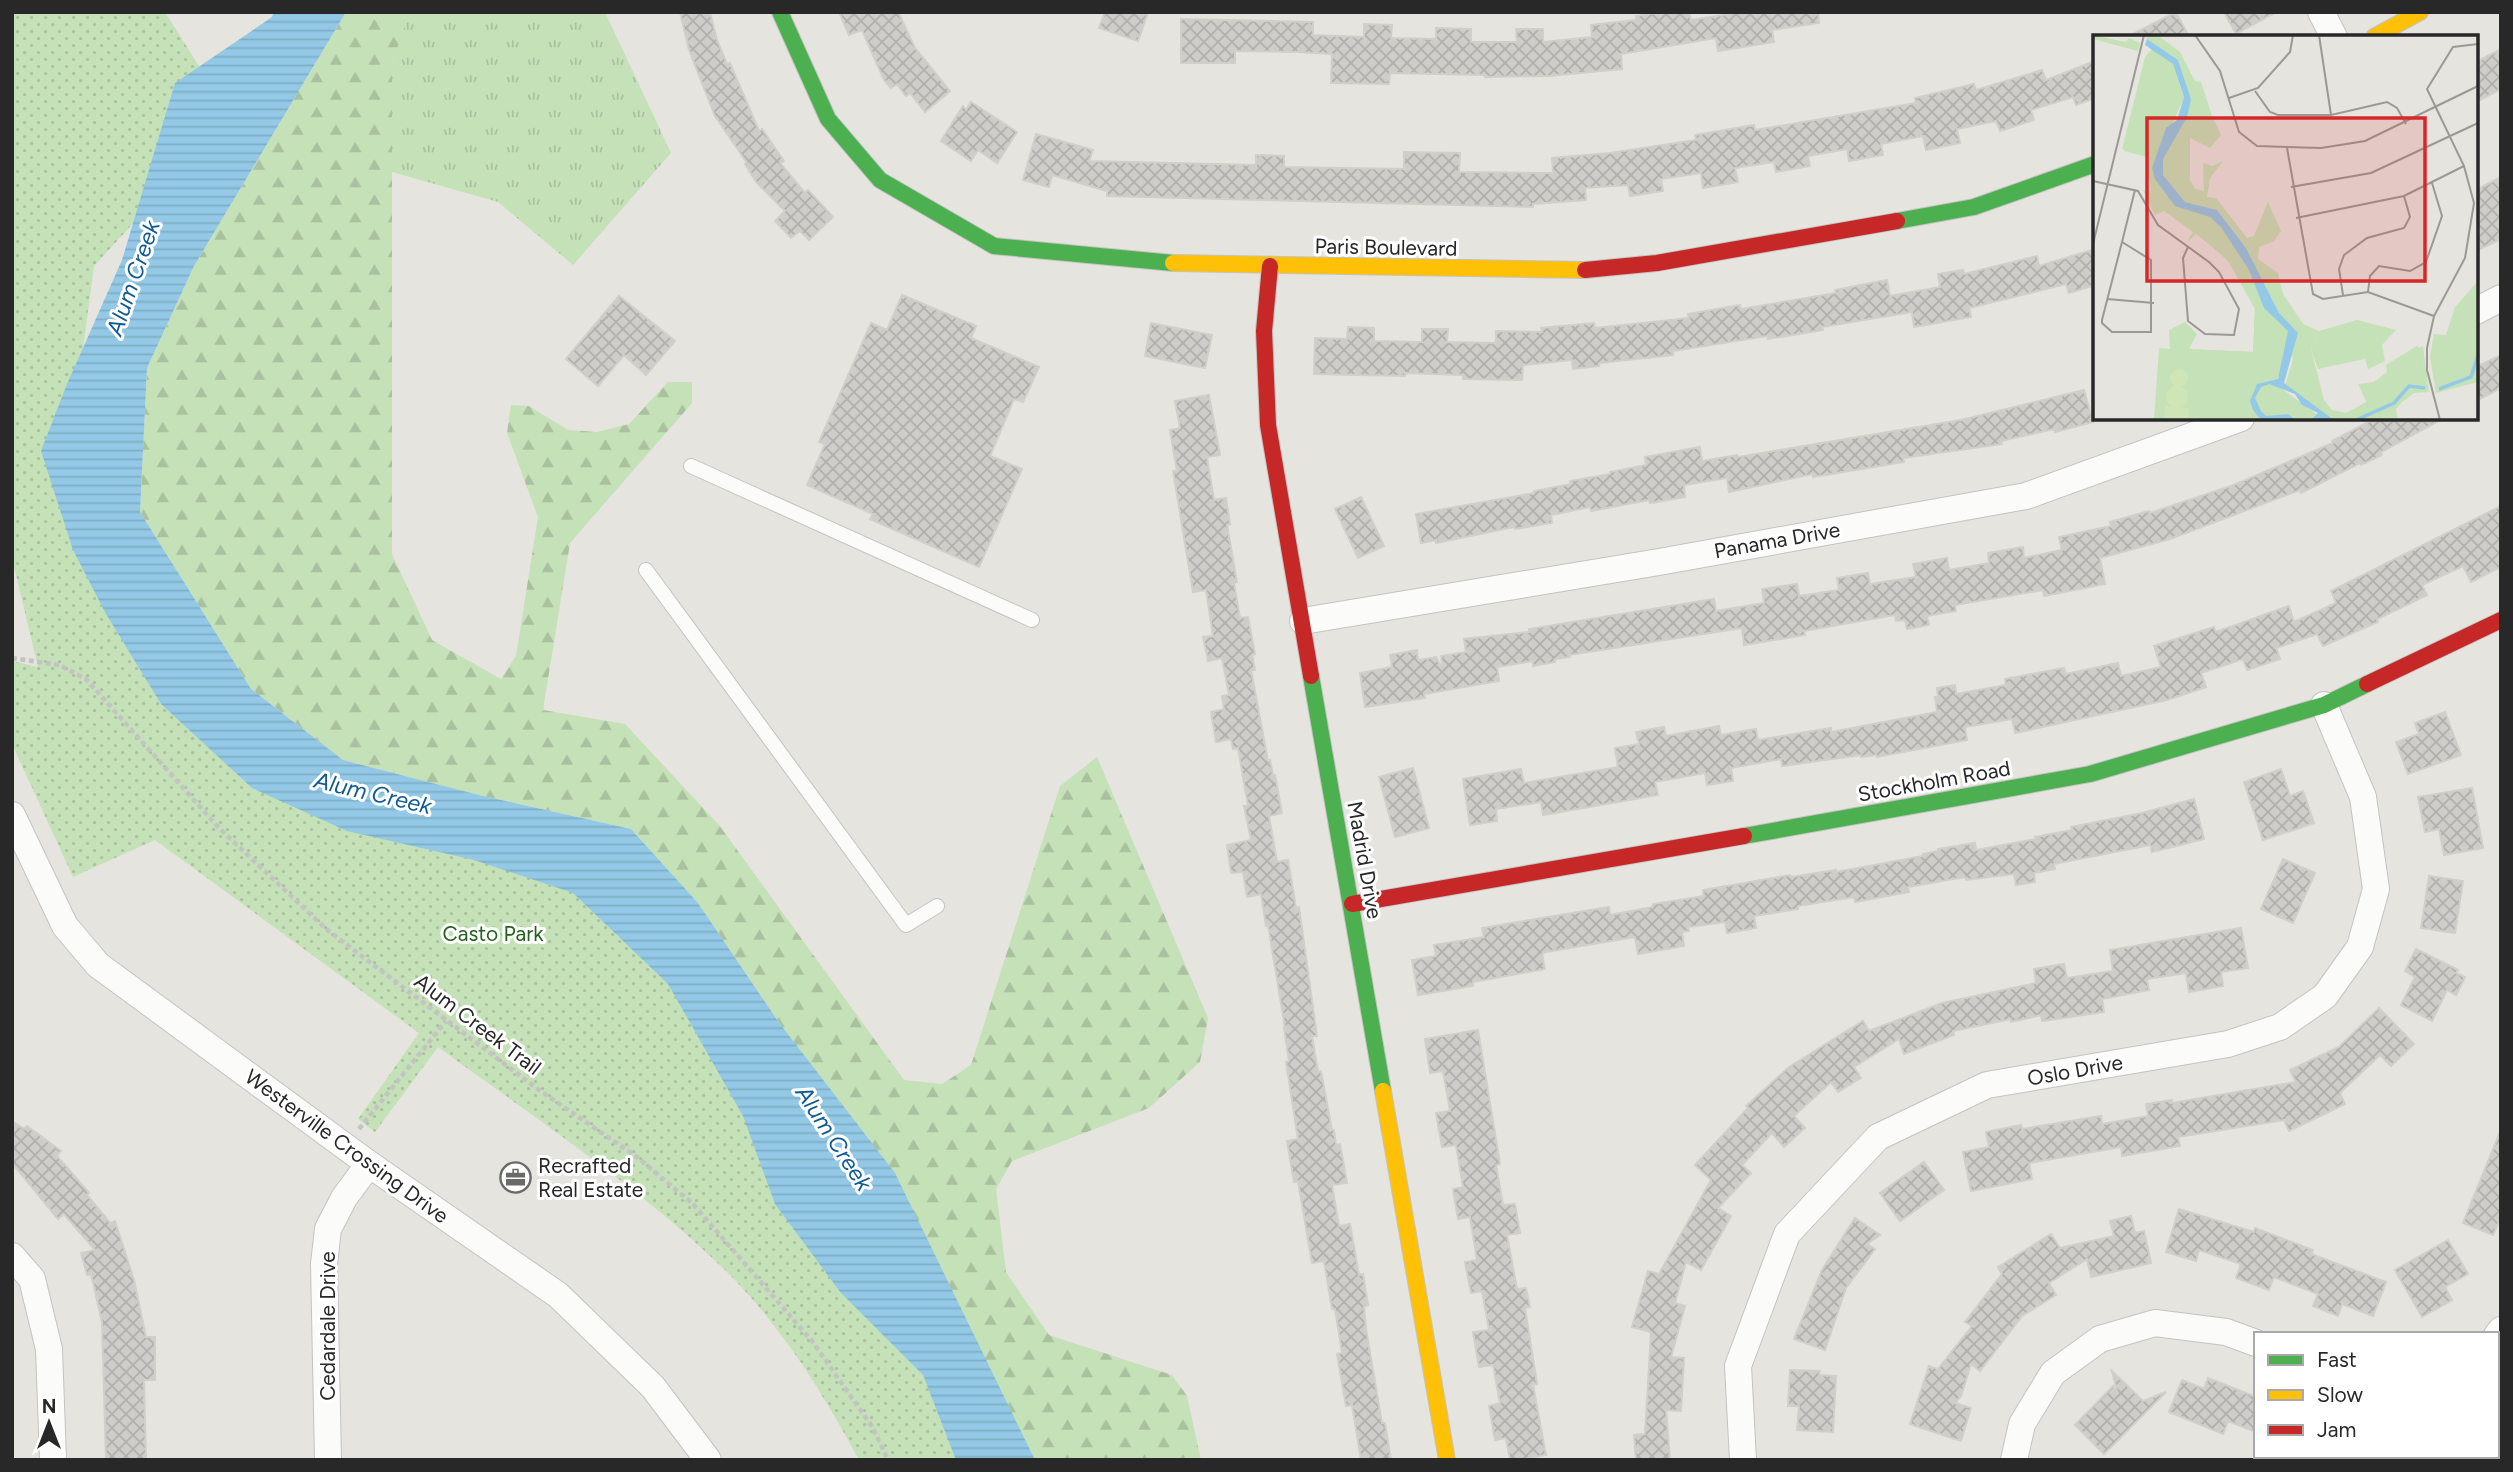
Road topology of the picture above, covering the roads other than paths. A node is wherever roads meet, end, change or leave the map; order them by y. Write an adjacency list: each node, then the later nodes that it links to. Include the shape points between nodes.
1 (780, 12): 7 (street, Paris Boulevard, via 828,118 880,180 994,246 1172,263)
2 (2321, 12): 4 (street)
3 (2420, 12): 5 (street)
4 (2333, 35)
5 (2378, 35)
6 (2093, 165): 7 (street, Paris Boulevard, via 1974,207 1657,263 1573,271)
7 (1270, 265): 15 (street, Madrid Drive, via 1264,331 1268,425)
8 (2501, 298): 9 (street)
9 (2478, 310)
10 (2235, 420): 15 (street, Panama Drive, via 2026,496)
11 (691, 466): 13 (lane)
12 (646, 570): 19 (lane, via 906,925)
13 (1032, 620)
14 (2501, 620): 16 (street, Stockholm Road)
15 (1303, 621): 18 (street, Madrid Drive)
16 (2324, 705): 18 (street, Stockholm Road, via 2090,774); 27 (street, Oslo Drive, via 2362,797 2376,888 2360,947 2325,996 2280,1027 2228,1044 1987,1085 1878,1137 1787,1234 1738,1366)
17 (12, 815): 20 (street, Westerville Crossing Drive, via 65,926 98,965)
18 (1352, 904): 26 (street, Madrid Drive)
19 (937, 906)
20 (369, 1164): 24 (street, Cedardale Drive, via 328,1229 324,1264); 25 (street, Westerville Crossing Drive, via 558,1295 653,1387)
21 (12, 1256): 23 (street, via 32,1279 49,1349)
22 (2254, 1342): 28 (street, via 2226,1332 2155,1323 2099,1339 2053,1373 2022,1424)
23 (53, 1460)
24 (328, 1460)
25 (708, 1460)
26 (1447, 1460)
27 (1743, 1460)
28 (2014, 1460)

